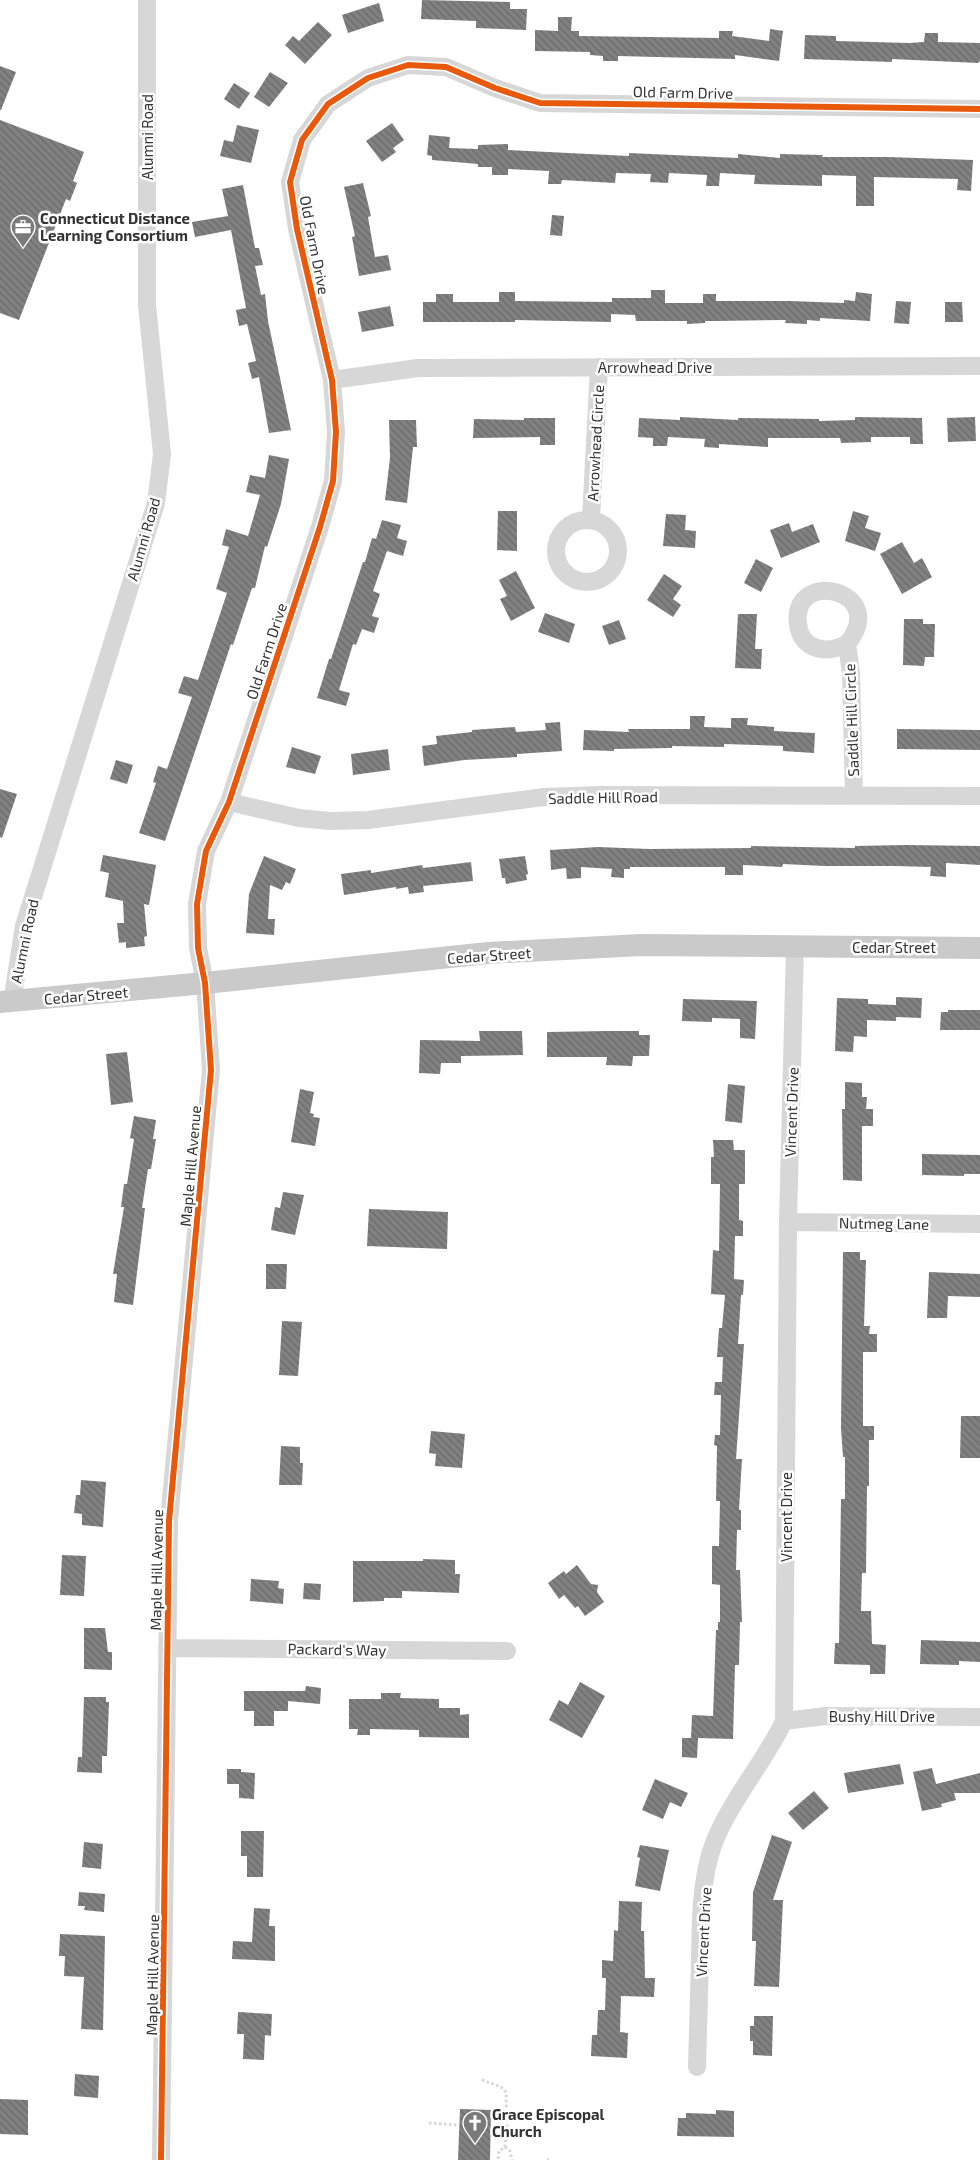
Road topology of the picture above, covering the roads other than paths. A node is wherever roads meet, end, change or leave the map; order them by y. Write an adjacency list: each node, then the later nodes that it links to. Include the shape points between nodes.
1 (147, 0): 14 (street, Alumni Road, via 147,305 162,454 156,503 24,926)
2 (980, 109): 5 (street, Old Farm Drive, via 540,103 446,67 408,65 368,78 328,104 302,140 290,182 297,229)
3 (980, 366): 4 (street, Arrowhead Drive)
4 (599, 367): 5 (street, Arrowhead Drive, via 418,368); 6 (street, Arrowhead Circle)
5 (332, 380): 10 (street, Old Farm Drive, via 336,432 333,481)
6 (591, 519)
7 (847, 644): 8 (street, Saddle Hill Circle, via 851,674)
8 (854, 796): 9 (street, Saddle Hill Road); 10 (street, Saddle Hill Road, via 544,797 330,822)
9 (980, 796)
10 (229, 802): 13 (street, Old Farm Drive, via 206,851 197,904 198,948)
11 (795, 946): 12 (main road, Cedar Street); 13 (main road, Cedar Street, via 641,946 488,953); 15 (street, Vincent Drive)
12 (980, 948)
13 (205, 983): 14 (main road, Cedar Street); 17 (street, Maple Hill Avenue, via 211,1070 168,1521)
14 (6, 1002)
15 (788, 1222): 16 (street, Nutmeg Lane); 20 (street, Vincent Drive)
16 (980, 1224)
17 (167, 1648): 18 (street, Packard's Way); 22 (street, Maple Hill Avenue)
18 (507, 1651)
19 (980, 1717): 20 (street, Bushy Hill Drive, via 826,1716)
20 (784, 1720): 21 (street, Vincent Drive, via 719,1830 707,1868 702,1909)
21 (697, 2067)
22 (161, 2160)

